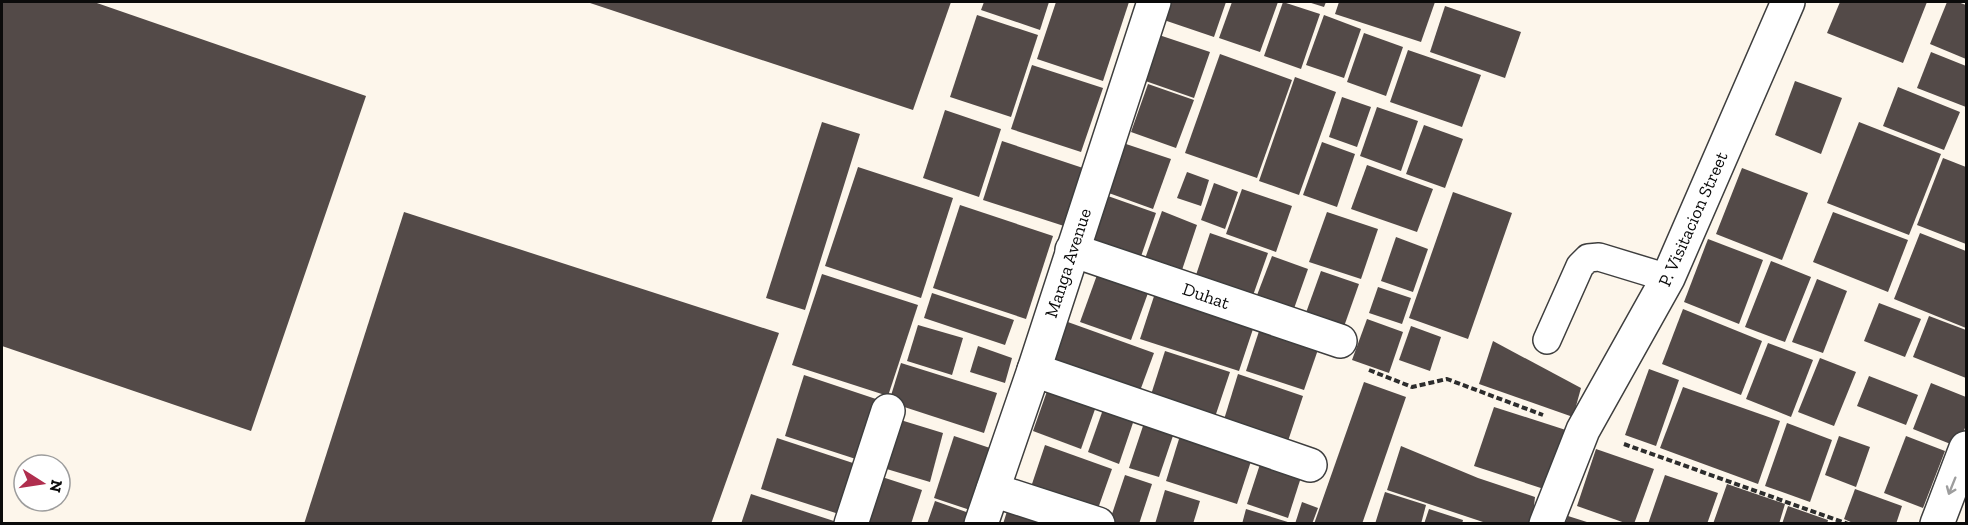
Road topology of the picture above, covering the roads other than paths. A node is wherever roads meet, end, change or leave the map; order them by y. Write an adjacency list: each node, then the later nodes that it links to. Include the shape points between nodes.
1 (1154, 2): 3 (street, Manga Avenue)
2 (1788, 2): 4 (street, P. Visitacion Street)
3 (1072, 250): 6 (street, Duhat); 7 (street, Manga Avenue)
4 (1668, 279): 5 (lane, via 1599,256 1588,258 1580,266); 15 (street, P. Visitacion Street, via 1583,430)
5 (1547, 340)
6 (1340, 341)
7 (1034, 369): 10 (street); 11 (street, Manga Avenue)
8 (888, 411): 12 (street)
9 (1966, 448): 16 (street, one-way to 16)
10 (1310, 465)
11 (993, 490): 13 (street, Manga Avenue); 14 (street)
12 (850, 524)
13 (981, 524)
14 (1098, 524)
15 (1546, 524)
16 (1937, 524)

